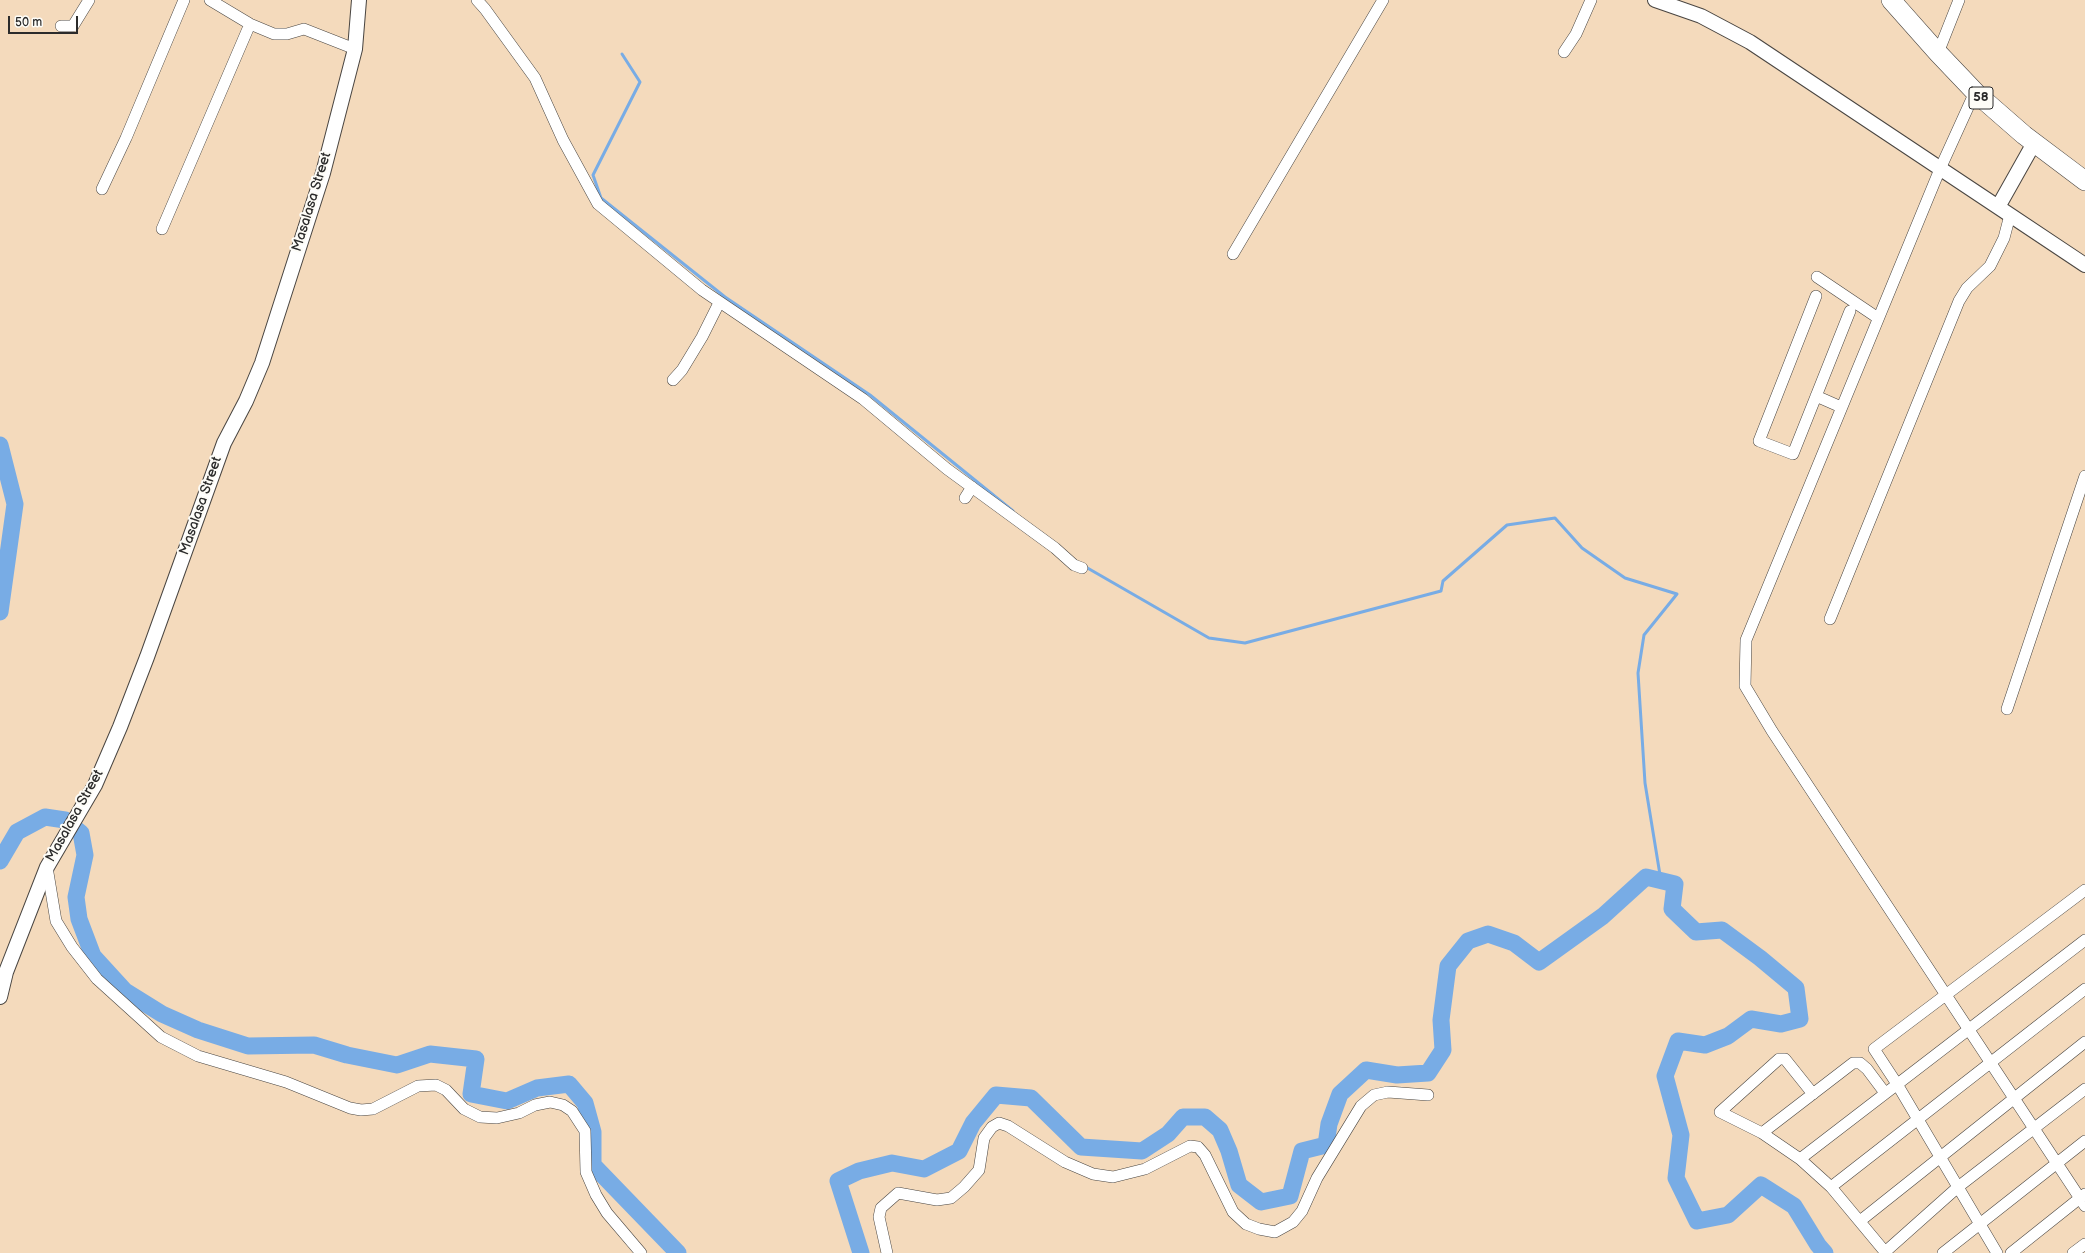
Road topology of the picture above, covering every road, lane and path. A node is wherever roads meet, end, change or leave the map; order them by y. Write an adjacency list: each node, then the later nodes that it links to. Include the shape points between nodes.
1 (89, 0): 12 (street, via 73,26)
2 (184, 0): 20 (street)
3 (210, 0): 11 (street)
4 (359, 0): 13 (street, Masalasa Street)
5 (477, 0): 27 (street, via 536,78 563,140 588,183 594,199 616,220)
6 (1383, 0): 23 (street)
7 (1591, 0): 14 (street, via 1576,34)
8 (1655, 0): 18 (street, via 1702,16 1736,34)
9 (1891, 0): 15 (highway, 58)
10 (1959, 0): 15 (street)
11 (250, 24): 13 (street, via 279,35 304,29); 22 (street)
12 (61, 26)
13 (355, 48): 39 (street, Masalasa Street, via 323,172 262,363 224,443 120,727 95,785)
14 (1564, 52)
15 (1938, 53): 16 (highway, 58)
16 (1975, 92): 17 (highway, 58); 18 (street)
17 (2034, 142): 19 (highway, 58); 21 (street)
18 (1940, 169): 21 (street); 29 (street)
19 (2085, 181)
20 (102, 189)
21 (2004, 211): 24 (street); 37 (street, via 2004,238 1990,266 1967,288 1959,301)
22 (162, 229)
23 (1234, 254)
24 (2085, 265)
25 (1817, 277): 29 (street)
26 (1816, 296): 31 (street, via 1759,441 1793,454)
27 (720, 303): 30 (street, via 690,357); 34 (street, via 863,399)
28 (1850, 311): 31 (street)
29 (1878, 318): 32 (street)
30 (673, 380)
31 (1816, 396): 32 (street)
32 (1841, 406): 43 (street, via 1746,640 1746,686 1772,731)
33 (2085, 476): 38 (street)
34 (972, 487): 35 (street); 36 (street)
35 (964, 498)
36 (1082, 568)
37 (1830, 619)
38 (2007, 709)
39 (47, 866): 44 (street, Masalasa Street, via 6,972); 68 (street, via 56,921 97,979 161,1037 198,1056 286,1082 361,1110 373,1109 418,1086 436,1085 446,1090 464,1109 480,1117 497,1118 550,1102 563,1105 572,1111 585,1131 586,1172 596,1195 607,1213)
40 (2085, 890): 43 (street)
41 (2085, 940): 45 (street)
42 (2085, 989): 47 (street)
43 (1945, 994): 45 (street); 48 (street, via 1874,1049)
44 (0, 997)
45 (1968, 1029): 47 (street); 48 (street)
46 (2085, 1042): 53 (street)
47 (1990, 1063): 53 (street); 54 (street)
48 (1897, 1084): 50 (street); 54 (street)
49 (2085, 1089): 55 (street)
50 (1885, 1093): 51 (street, via 1867,1069 1860,1063 1853,1063); 59 (street)
51 (1813, 1094): 56 (street); 56 (street, via 1785,1058 1779,1059 1720,1112)
52 (1428, 1095): 69 (street, via 1388,1092 1374,1095 1362,1106 1317,1178 1302,1211 1293,1222 1275,1232 1246,1224 1233,1212 1205,1155 1198,1147 1190,1146 1145,1168 1113,1177 1093,1174 1065,1162 999,1123 992,1127 984,1138 979,1170 951,1198 937,1200 898,1193 881,1208 879,1216)
53 (2014, 1098): 55 (street); 58 (street)
54 (1918, 1120): 58 (street); 62 (street)
55 (2034, 1129): 60 (street); 61 (street)
56 (1762, 1133): 59 (street)
57 (2085, 1141): 60 (street)
58 (1940, 1156): 61 (street); 64 (street)
59 (1800, 1159): 62 (street)
60 (2057, 1163): 63 (street); 65 (street)
61 (1958, 1187): 65 (street); 67 (street)
62 (1831, 1188): 64 (street)
63 (2083, 1199): 72 (street)
64 (1860, 1221): 67 (street)
65 (1980, 1224): 70 (street); 71 (street)
66 (2085, 1244): 73 (street)
67 (1886, 1252)
68 (640, 1253)
69 (887, 1253)
70 (1943, 1253)
71 (1997, 1253)
72 (2011, 1253)
73 (2073, 1253)

